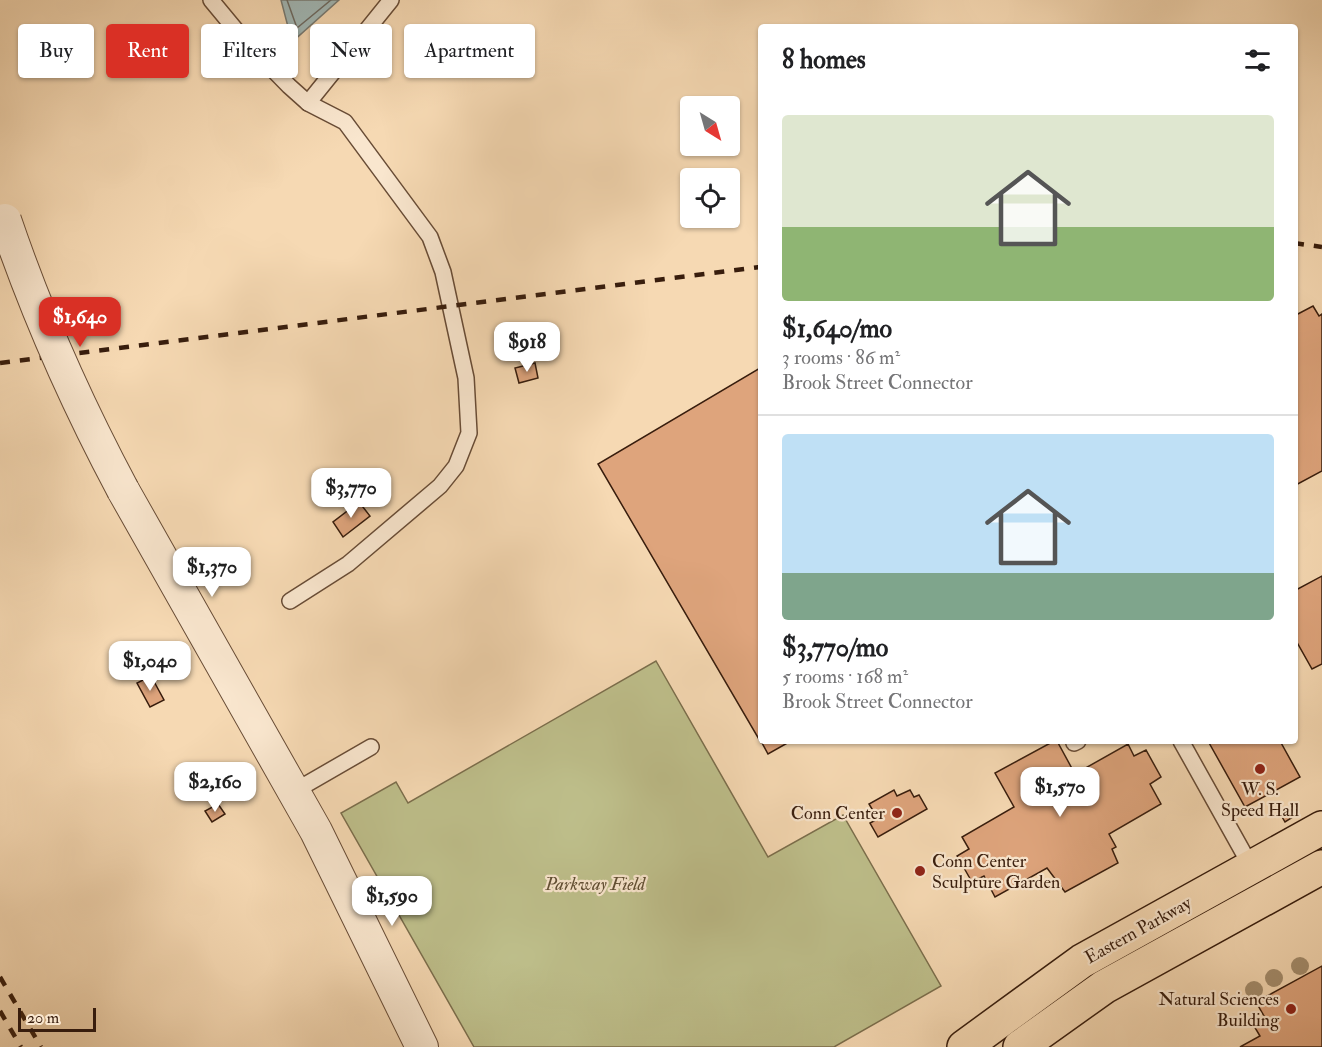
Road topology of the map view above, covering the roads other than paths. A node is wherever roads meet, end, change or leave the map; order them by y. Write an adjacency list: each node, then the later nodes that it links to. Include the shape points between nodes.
1 (211, 0): 3 (lane, via 245,41)
2 (391, 0): 3 (lane)
3 (308, 102): 5 (lane, via 345,122 430,237 459,337 469,433 456,466 440,486 348,564)
4 (0, 204): 8 (street, bridge, via 30,294 90,429)
5 (290, 601)
6 (1183, 744): 10 (lane)
7 (371, 747): 8 (lane)
8 (293, 792): 13 (street, via 350,896)
9 (1322, 828): 10 (main road, Eastern Parkway)
10 (1251, 866): 12 (lane); 14 (main road, Eastern Parkway, via 1082,961)
11 (1322, 867): 12 (main road, Eastern Parkway)
12 (1268, 897): 15 (main road, Eastern Parkway, via 1104,987)
13 (422, 1047)
14 (964, 1047)
15 (1020, 1047)

